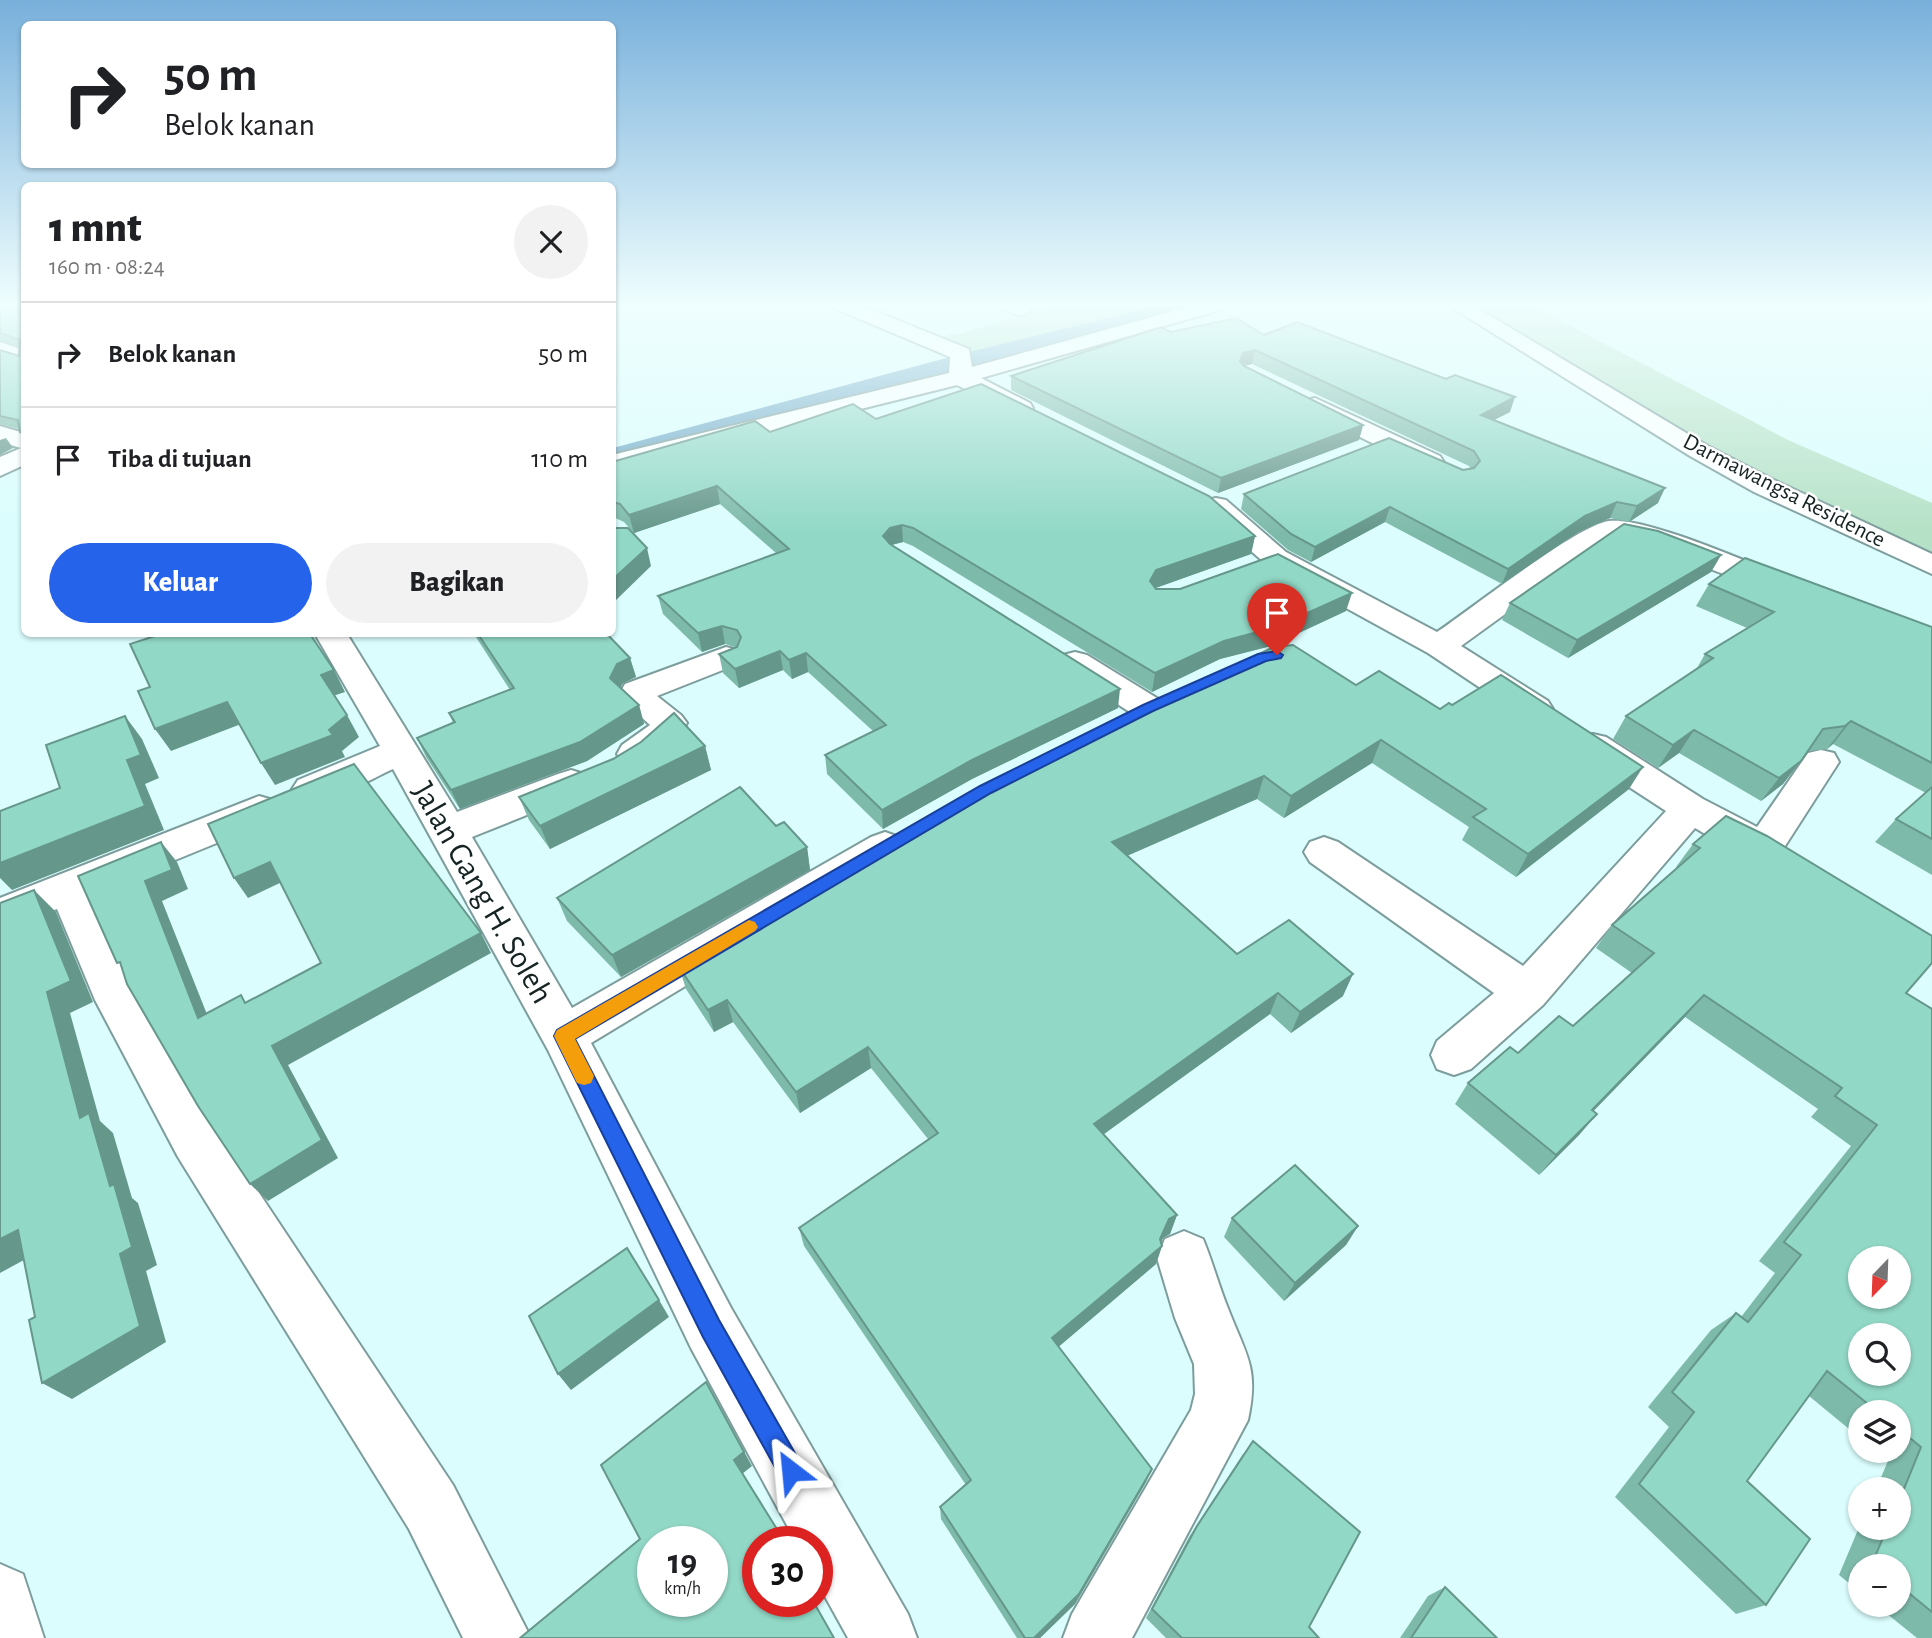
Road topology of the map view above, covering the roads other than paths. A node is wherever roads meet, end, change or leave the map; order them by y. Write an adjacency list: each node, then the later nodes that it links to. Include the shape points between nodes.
1 (942, 381): 11 (street)
2 (969, 381): 5 (street)
3 (1584, 381): 15 (street, Darmawangsa Residence, via 1764,486)
4 (1288, 391): 8 (street)
5 (1045, 420)
6 (0, 434): 7 (street)
7 (21, 440)
8 (1386, 442): 9 (street); 13 (street)
9 (1360, 452)
10 (21, 457): 12 (street)
11 (616, 462)
12 (0, 468)
13 (1459, 474)
14 (1217, 499): 18 (street, via 1264,563)
15 (1932, 565)
16 (1815, 599): 18 (street, via 1658,539 1611,529)
17 (333, 637): 22 (street, Jalan Gang H. Soleh)
18 (1439, 646): 24 (street)
19 (1054, 649): 21 (street, via 1131,716)
20 (726, 657): 26 (street, via 637,692 635,695 669,723 646,747 613,767)
21 (1182, 693)
22 (400, 752): 26 (street, Jalan Gang H. Soleh); 28 (street)
23 (1821, 762): 24 (street, via 1775,854)
24 (1690, 809): 30 (street)
25 (917, 829): 31 (street)
26 (449, 831): 31 (street, Jalan Gang H. Soleh)
27 (1324, 852): 30 (street)
28 (69, 888): 29 (street); 36 (street, via 117,1000 196,1141 431,1507)
29 (0, 915)
30 (1527, 992): 32 (street)
31 (564, 1036): 37 (street, Jalan Gang H. Soleh, via 711,1328)
32 (1454, 1055)
33 (1184, 1258): 38 (street, via 1223,1363 1224,1394 1218,1420)
34 (0, 1597): 35 (street)
35 (11, 1638)
36 (498, 1638)
37 (884, 1638)
38 (1096, 1638)

